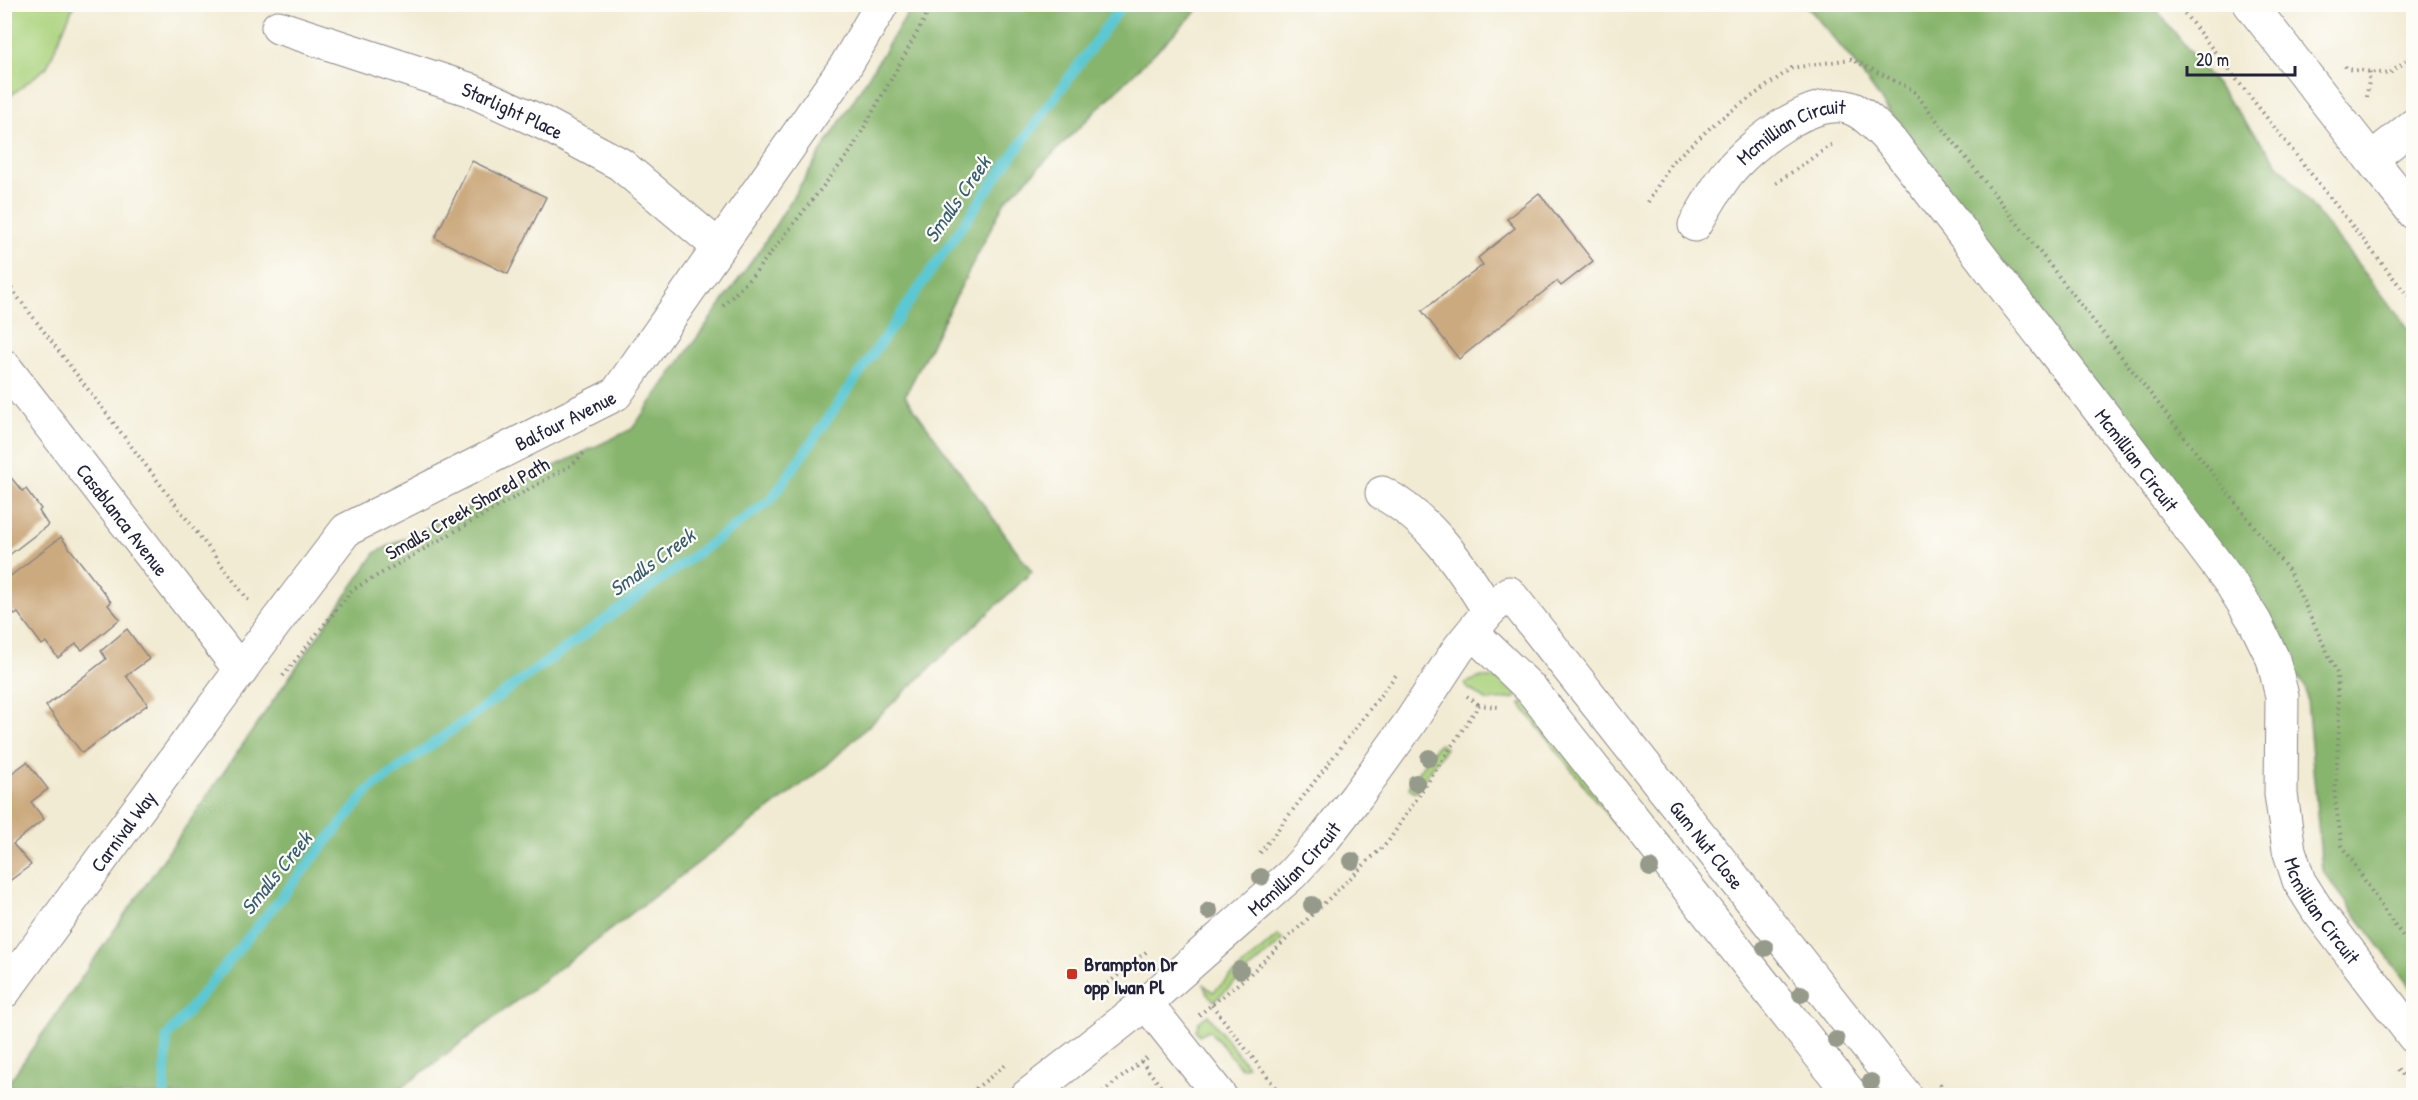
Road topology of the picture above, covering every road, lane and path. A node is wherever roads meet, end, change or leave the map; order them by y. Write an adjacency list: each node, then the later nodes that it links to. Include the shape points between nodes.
1 (882, 4): 14 (street, Balfour Avenue, via 845,67)
2 (933, 4): 17 (path, via 851,151 754,274)
3 (2177, 4): 16 (path)
4 (2250, 4): 10 (street)
5 (278, 27): 14 (street, Starlight Place, via 468,89 544,124 620,164)
6 (2414, 55): 7 (path, via 2389,74 2348,69)
7 (2340, 60)
8 (2414, 125): 10 (street)
9 (1838, 140): 11 (path)
10 (2371, 159): 12 (street)
11 (1776, 183)
12 (2414, 213)
13 (1695, 225): 35 (street, Mcmillian Circuit, via 1728,173 1760,142 1803,114 1828,106 1851,108 1870,120 1895,146 2230,582 2255,622 2273,659 2282,696 2281,794 2289,850 2299,881)
14 (719, 248): 22 (street, Balfour Avenue, via 616,394 346,530)
15 (4, 279): 22 (path)
16 (2414, 304)
17 (721, 308)
18 (4, 366): 24 (street, Casablanca Avenue)
19 (589, 447): 23 (path, Smalls Creek Shared Path, via 573,464 352,590)
20 (1382, 494): 21 (street, Gum Nut Close, via 1401,504 1445,545)
21 (1490, 612): 26 (street, Mcmillian Circuit); 45 (street, Gum Nut Close, via 1531,689); 46 (street, Gum Nut Close)
22 (270, 630): 23 (path); 24 (street, Balfour Avenue)
23 (295, 661): 27 (path, Smalls Creek Shared Path)
24 (241, 671): 31 (street, Carnival Way)
25 (1397, 674): 29 (path)
26 (1440, 677): 28 (path); 33 (street, Mcmillian Circuit, via 1357,796 1297,868)
27 (280, 680)
28 (1479, 705)
29 (1256, 858)
30 (1151, 948): 32 (path)
31 (4, 992)
32 (1089, 999)
33 (1146, 1003): 41 (street, Mcmillian Circuit); 43 (street)
34 (1212, 1005): 44 (path)
35 (2414, 1037)
36 (1010, 1061): 40 (path)
37 (1141, 1061): 42 (path)
38 (2392, 1061): 39 (path)
39 (2414, 1089)
40 (966, 1095)
41 (1027, 1095)
42 (1168, 1095)
43 (1220, 1095)
44 (1282, 1095)
45 (1852, 1095)
46 (1906, 1095)

